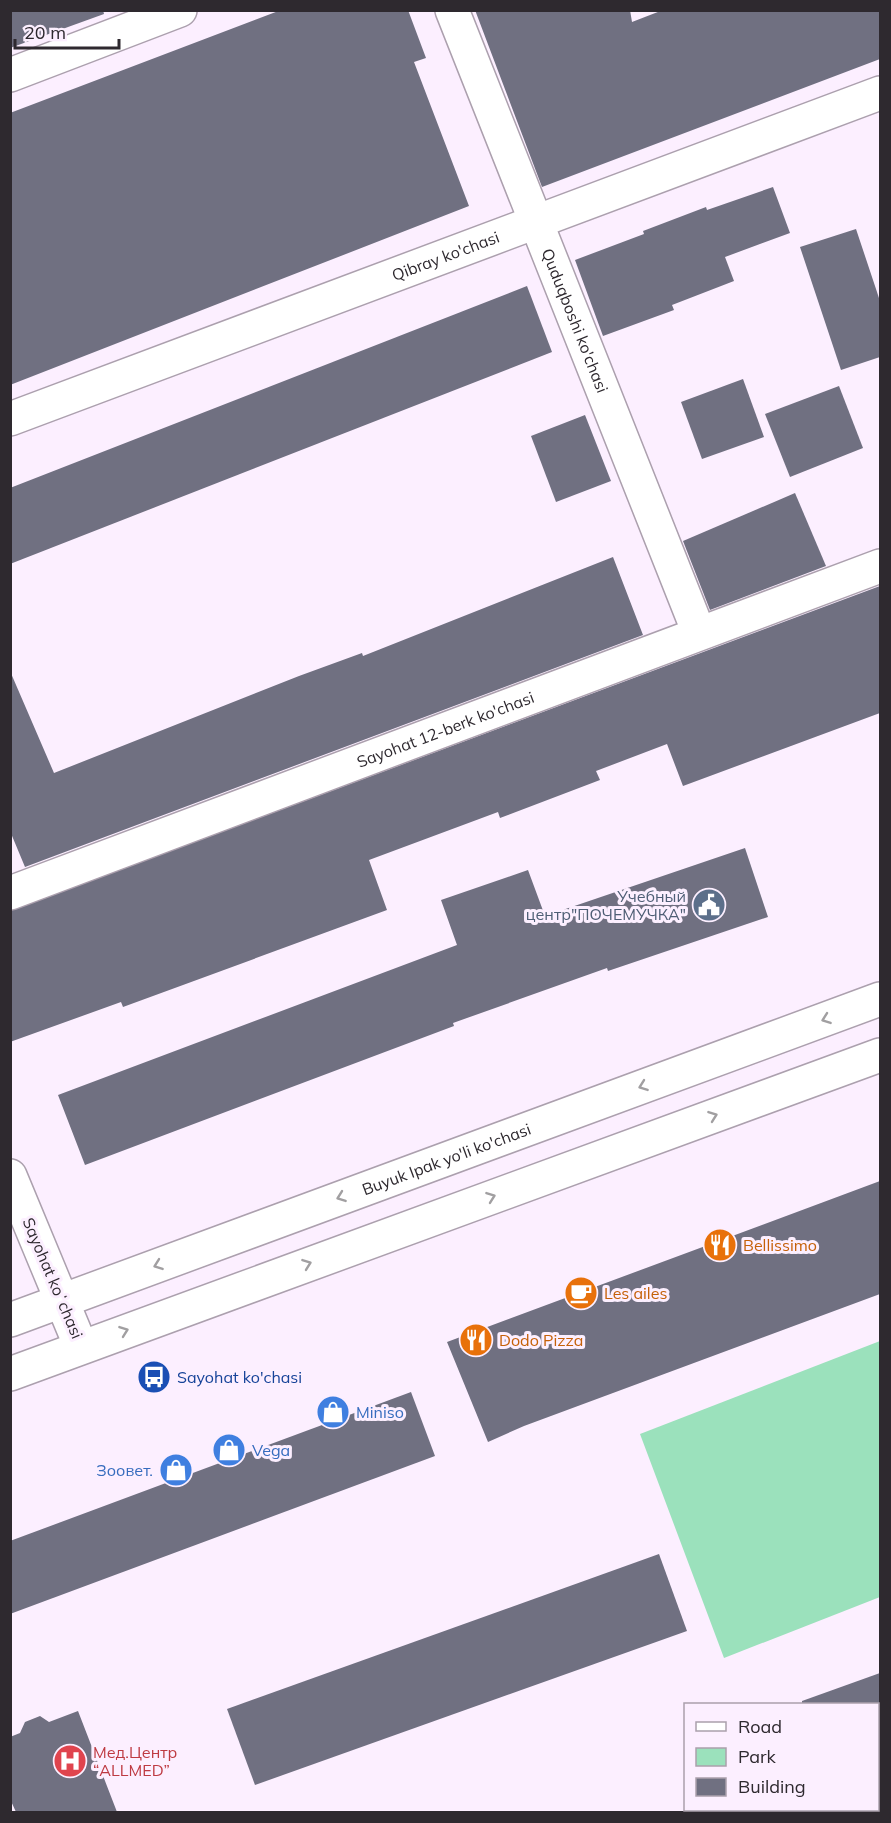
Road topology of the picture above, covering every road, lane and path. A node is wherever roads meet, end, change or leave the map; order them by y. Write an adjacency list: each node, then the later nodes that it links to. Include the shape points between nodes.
1 (180, 10): 3 (street)
2 (452, 10): 5 (street, Quduqboshi ko'chasi)
3 (10, 75)
4 (880, 93): 5 (street, Qibray ko'chasi)
5 (535, 222): 6 (street, Qibray ko'chasi); 8 (street, Quduqboshi ko'chasi)
6 (10, 419)
7 (880, 567): 8 (street, Sayohat 12-berk ko'chasi)
8 (699, 633): 9 (street, Sayohat 12-berk ko'chasi)
9 (10, 893)
10 (880, 999): 13 (street, Buyuk Ipak yo'li ko'chasi, one-way to 13)
11 (880, 1055): 15 (street, one-way to 11)
12 (10, 1176): 13 (street, Sayohat koʻchasi)
13 (62, 1300): 14 (street, Buyuk Ipak yo'li ko'chasi); 15 (street, Sayohat koʻchasi)
14 (10, 1320)
15 (81, 1347): 16 (street)
16 (10, 1374)

